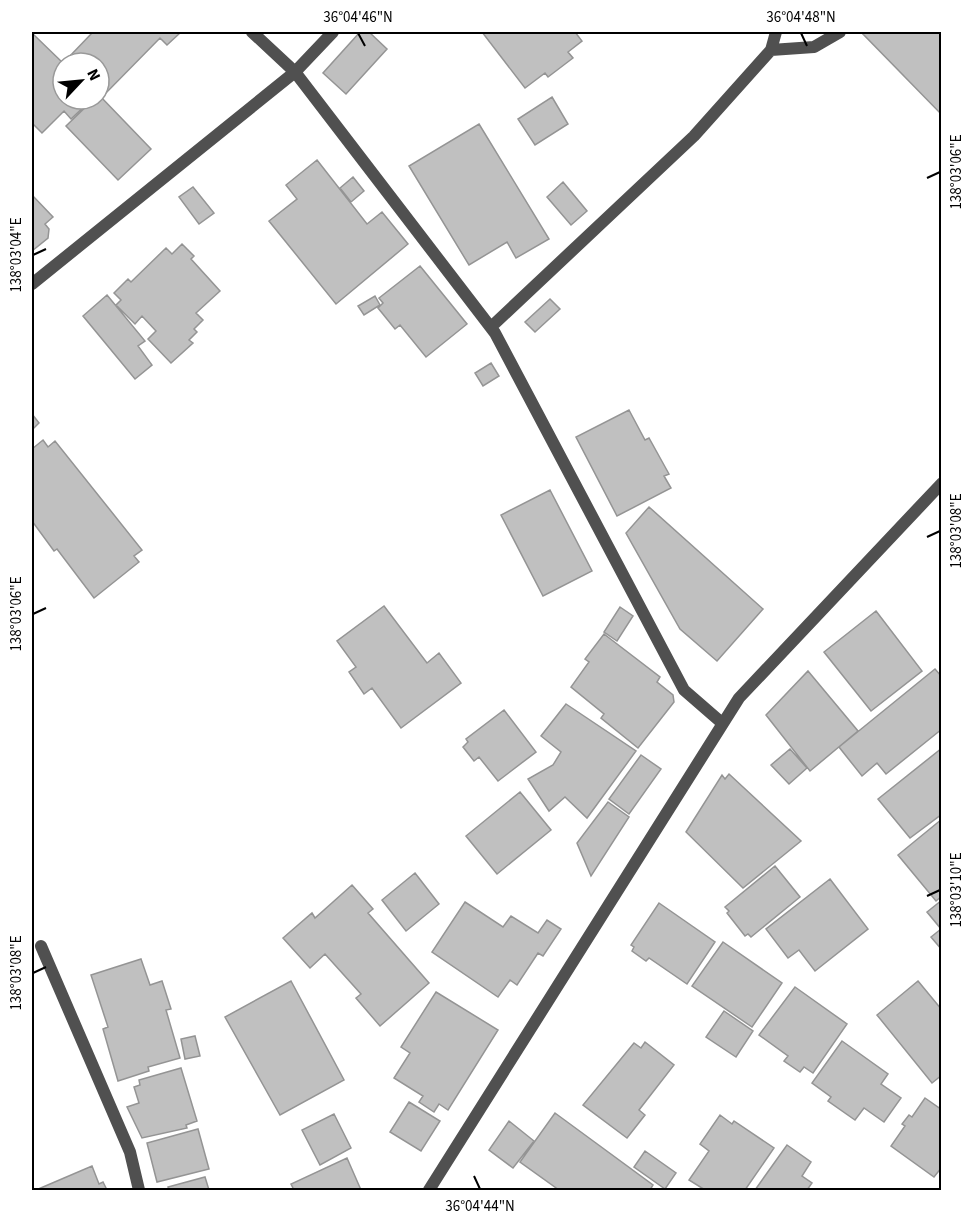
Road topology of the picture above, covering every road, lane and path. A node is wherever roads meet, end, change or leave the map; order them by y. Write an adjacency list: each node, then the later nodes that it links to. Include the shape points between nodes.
1 (252, 32): 6 (street)
2 (333, 32): 6 (street)
3 (776, 32): 5 (street)
4 (840, 32): 5 (street, via 814,47)
5 (771, 51): 8 (street, via 694,136)
6 (295, 72): 7 (street); 8 (street)
7 (32, 284)
8 (490, 327): 10 (street, via 684,690)
9 (942, 483): 10 (street, via 739,698)
10 (722, 723): 13 (street)
11 (41, 946): 12 (street, via 130,1152)
12 (139, 1191)
13 (429, 1191)

